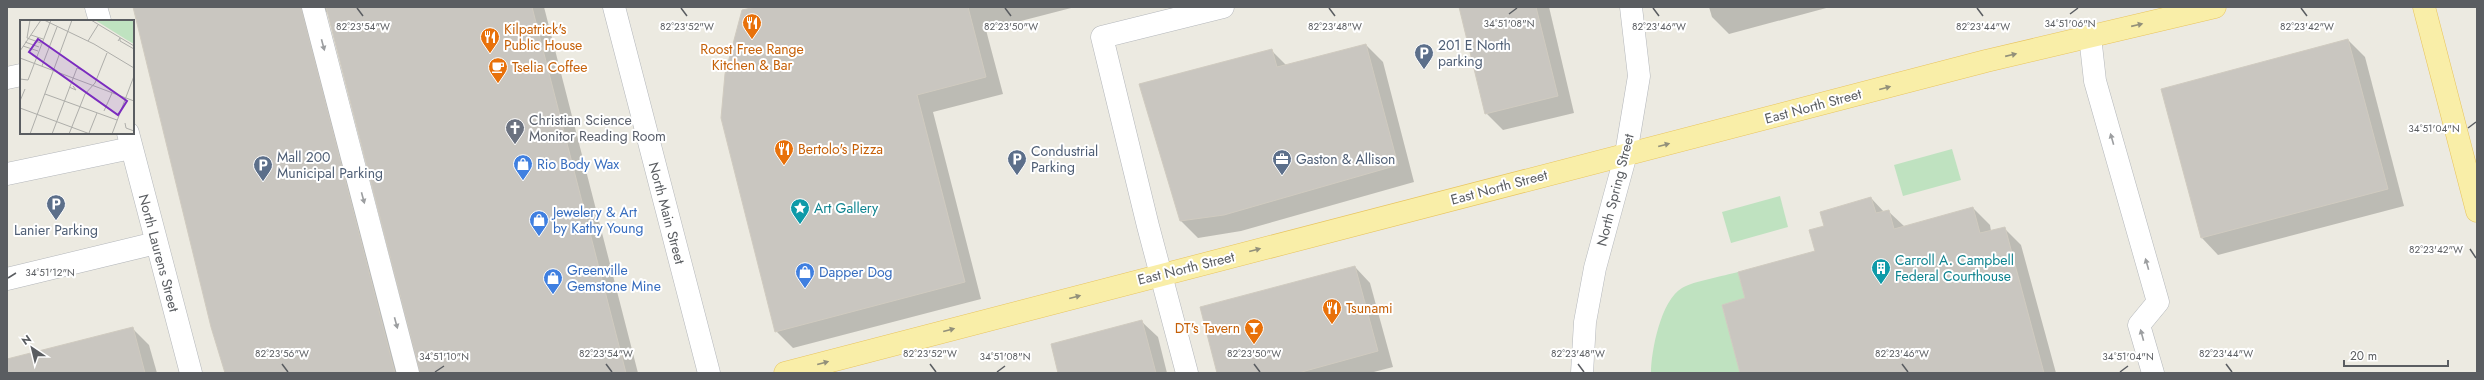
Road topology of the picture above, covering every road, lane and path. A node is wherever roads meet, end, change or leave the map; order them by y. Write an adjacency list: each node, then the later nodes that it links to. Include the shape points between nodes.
1 (96, 7): 8 (street)
2 (313, 7): 20 (street, one-way to 20)
3 (614, 7): 21 (street, North Main Street)
4 (1223, 7): 17 (street, via 1102,37)
5 (1631, 7): 13 (street, North Spring Street, via 1639,76)
6 (2215, 7): 9 (main road, East North Street, one-way to 6)
7 (2424, 7): 15 (main road)
8 (100, 20)
9 (2090, 36): 13 (main road, East North Street, one-way to 9); 25 (street, one-way to 9, via 2139,325 2158,302 2095,80)
10 (20, 75): 11 (street)
11 (7, 78)
12 (129, 140): 14 (street); 16 (street, North Laurens Street)
13 (1626, 154): 17 (main road, East North Street, one-way to 13); 24 (street, North Spring Street, via 1595,268 1585,322)
14 (7, 174)
15 (2477, 211)
16 (156, 242): 18 (street); 19 (street, North Laurens Street)
17 (1162, 274): 22 (main road, East North Street, one-way to 17); 23 (street)
18 (7, 279)
19 (191, 373)
20 (408, 373)
21 (709, 373)
22 (785, 373)
23 (1187, 373)
24 (1582, 373)
25 (2153, 373)

